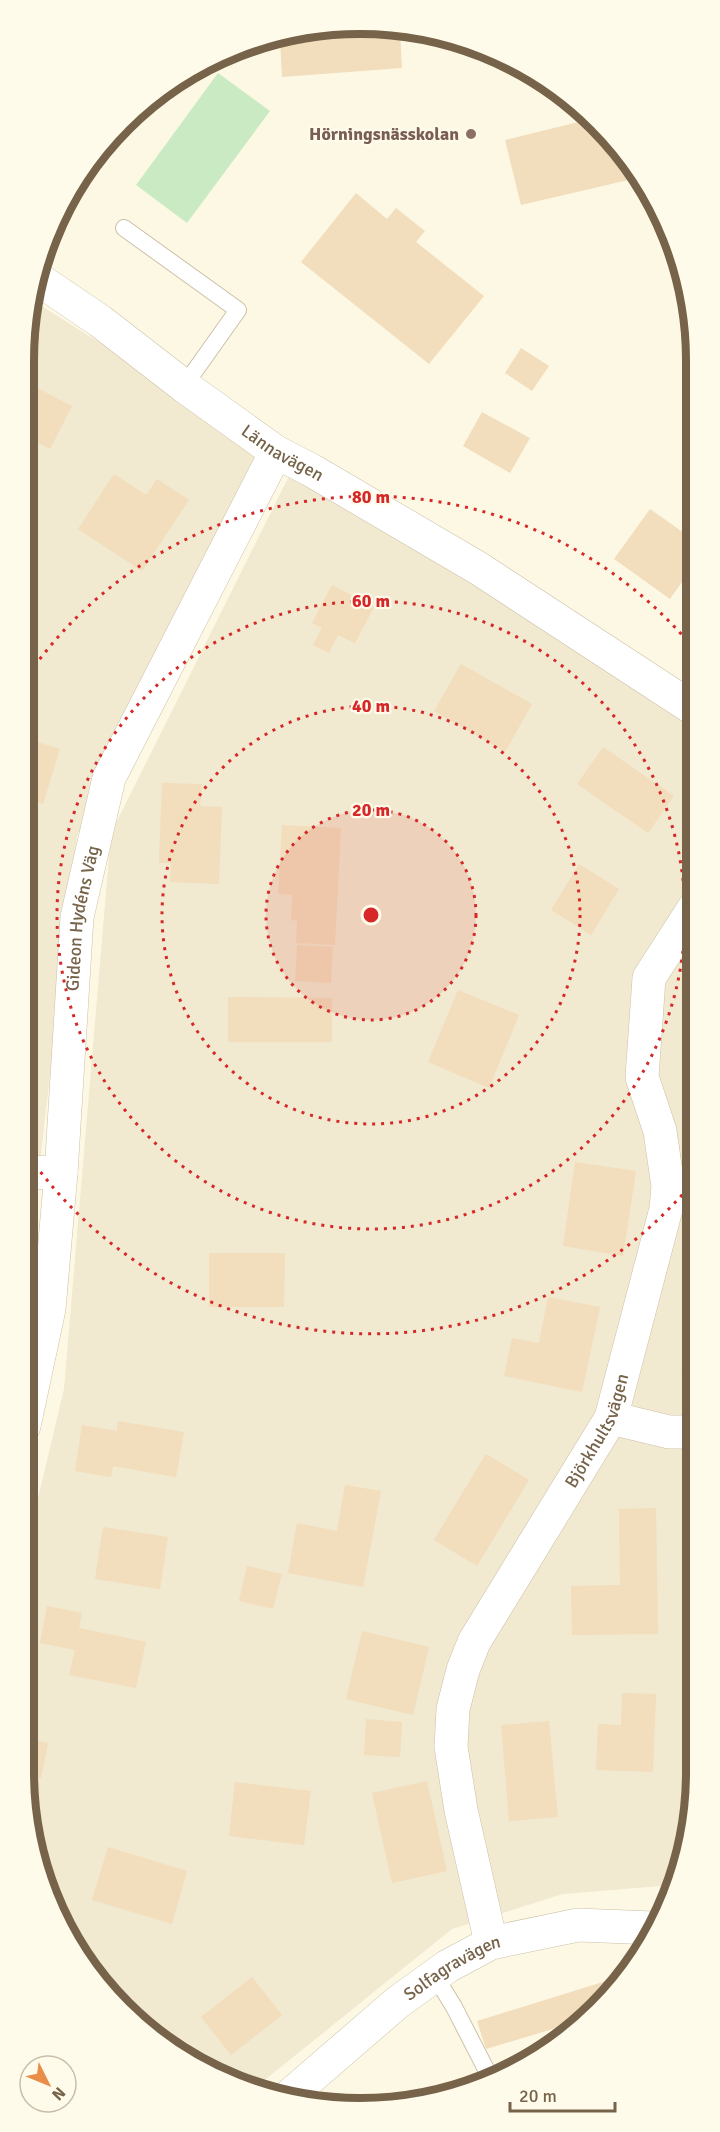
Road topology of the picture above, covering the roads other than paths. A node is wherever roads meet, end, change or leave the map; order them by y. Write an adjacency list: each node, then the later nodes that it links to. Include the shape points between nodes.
1 (124, 228): 3 (lane, via 238,310)
2 (44, 283): 3 (street, Lännavägen)
3 (184, 386): 4 (street, Lännavägen)
4 (276, 452): 5 (street, Lännavägen, via 478,568); 8 (street, Gideon Hydéns Väg, via 109,778 77,917)
5 (686, 704)
6 (686, 920): 10 (street, Björkhultsvägen, via 649,978 642,1077 660,1131 668,1186 666,1209)
7 (34, 1172): 8 (street)
8 (61, 1173): 9 (street, Gideon Hydéns Väg, via 49,1309)
9 (34, 1379)
10 (611, 1418): 11 (street, via 669,1432); 13 (street, Björkhultsvägen, via 474,1642 453,1709 451,1748 461,1810)
11 (686, 1432)
12 (646, 1928): 13 (street, Solfagravägen, via 578,1925)
13 (491, 1943): 14 (street, Solfagravägen)
14 (435, 1976): 15 (lane); 16 (street, Solfagravägen, via 398,2002)
15 (487, 2072)
16 (295, 2091)

